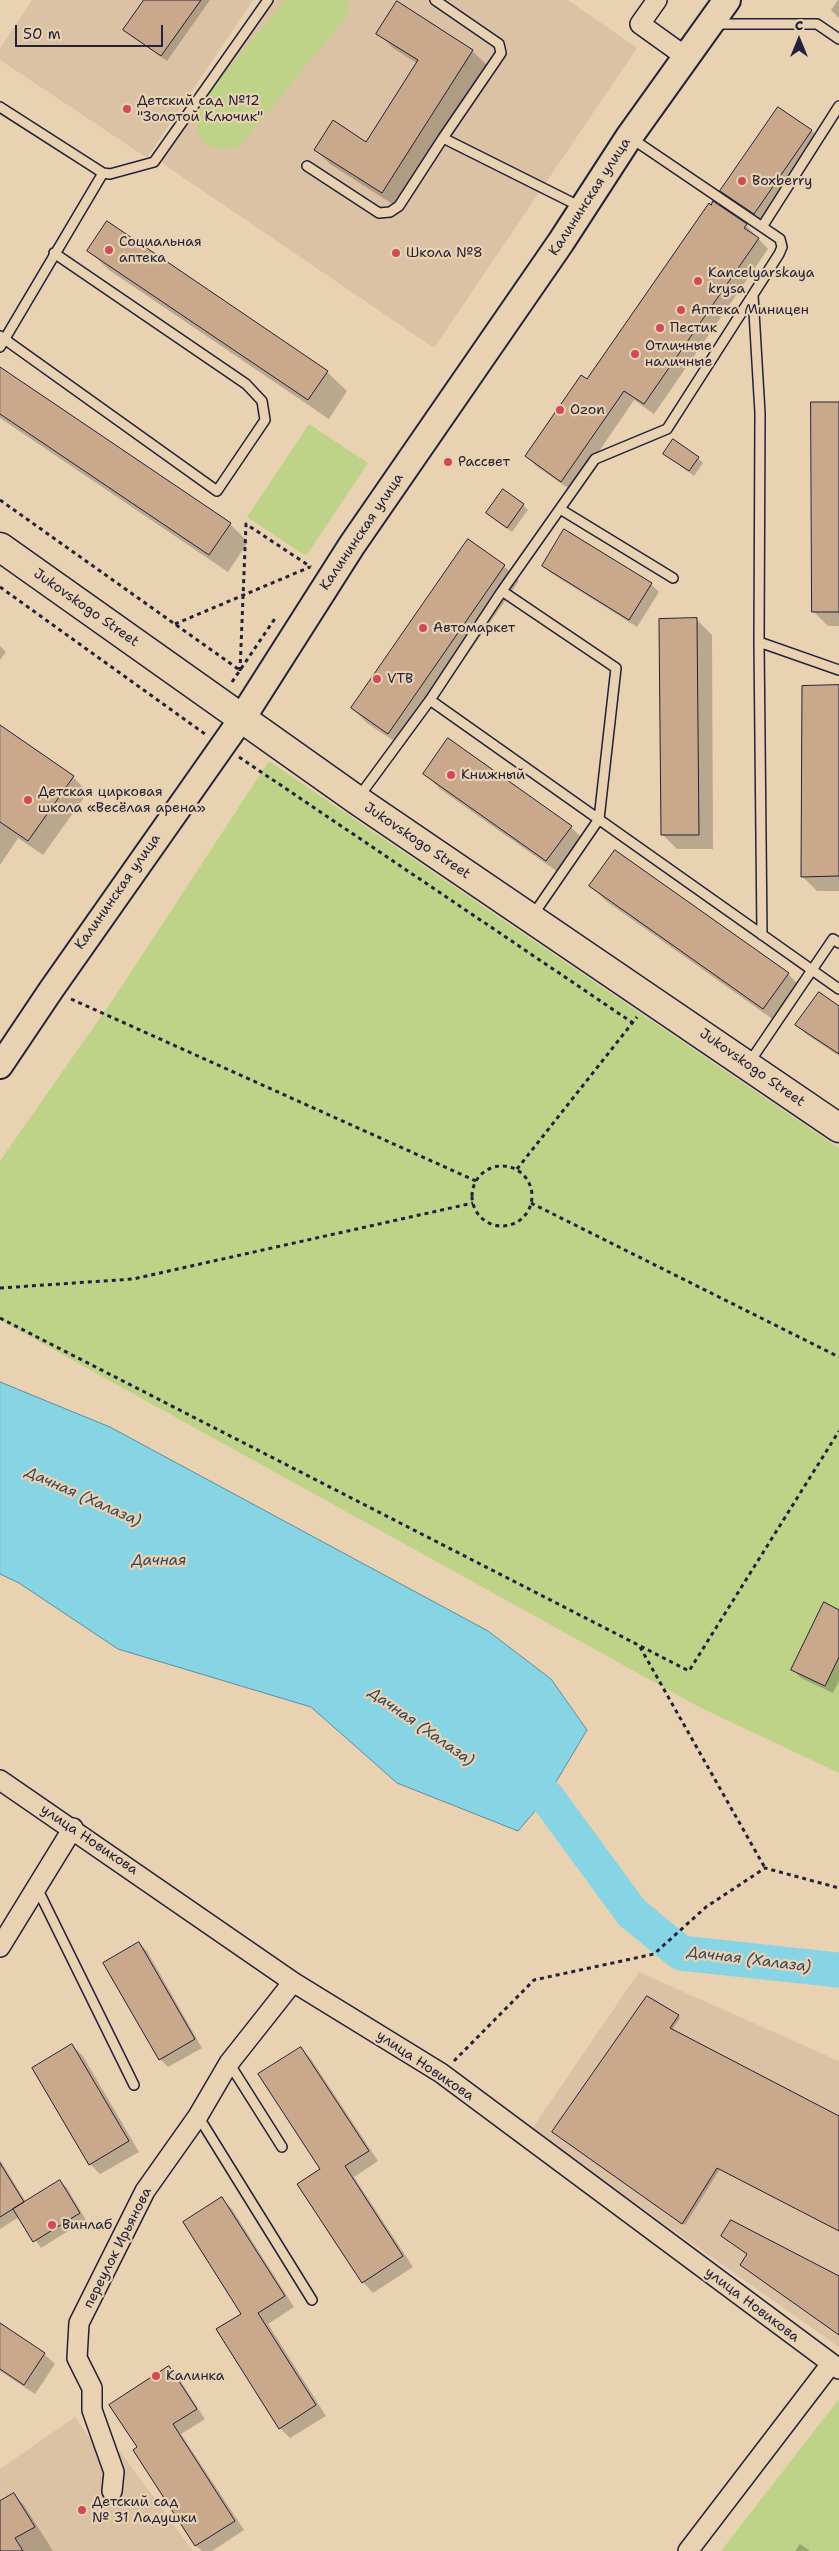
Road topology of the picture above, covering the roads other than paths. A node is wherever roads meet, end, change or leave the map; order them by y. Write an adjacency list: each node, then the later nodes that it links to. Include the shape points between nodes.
1 (268, 0): 14 (lane, via 154,162 110,174)
2 (435, 0): 12 (lane, via 499,44 501,53)
3 (657, 0): 7 (street, via 640,24)
4 (727, 0): 5 (main road, Калининская улица)
5 (710, 24): 6 (lane, via 817,24); 7 (main road, Калининская улица)
6 (839, 39)
7 (686, 57): 11 (main road, Калининская улица)
8 (839, 106): 10 (lane)
9 (0, 107): 14 (lane)
10 (836, 118): 16 (lane)
11 (629, 137): 15 (main road, Калининская улица); 16 (lane)
12 (443, 138): 13 (lane, via 399,206 390,212 379,213); 15 (lane)
13 (307, 166)
14 (102, 173): 17 (lane)
15 (583, 208): 27 (main road, Калининская улица, via 352,545)
16 (762, 227): 18 (lane, via 780,239 782,247)
17 (54, 253): 19 (lane); 19 (lane, via 246,384 262,401 265,420 217,491)
18 (753, 295): 20 (lane, via 667,429 595,459); 24 (lane, via 760,413)
19 (2, 341)
20 (560, 509): 22 (lane); 23 (lane)
21 (0, 547): 27 (main road, Jukovskogo Street)
22 (673, 578)
23 (502, 591): 26 (lane); 29 (lane, via 616,668)
24 (758, 642): 25 (lane); 31 (lane)
25 (839, 670)
26 (430, 700): 28 (lane); 29 (lane)
27 (242, 718): 28 (main road, Jukovskogo Street); 36 (street, Калининская улица)
28 (357, 800): 30 (main road, Jukovskogo Street)
29 (599, 819): 30 (lane); 31 (lane)
30 (531, 917): 35 (main road, Jukovskogo Street)
31 (762, 935): 33 (lane)
32 (839, 943): 33 (lane, via 833,939)
33 (813, 970): 34 (lane); 35 (lane)
34 (839, 989)
35 (747, 1065): 37 (main road, Jukovskogo Street)
36 (0, 1066)
37 (839, 1128)
38 (0, 1780): 39 (street, улица Новикова)
39 (72, 1828): 40 (street); 42 (street, улица Новикова)
40 (37, 1888): 41 (street); 44 (lane)
41 (0, 1947)
42 (293, 1982): 43 (street, переулок Ирьянова); 48 (street, улица Новикова, via 441,2074)
43 (229, 2063): 45 (street, переулок Ирьянова); 46 (lane)
44 (134, 2085)
45 (198, 2116): 47 (lane); 49 (street, переулок Ирьянова, via 145,2191 79,2323 78,2358 92,2388 92,2410 114,2472)
46 (282, 2147)
47 (312, 2300)
48 (835, 2366): 50 (street)
49 (112, 2491)
50 (688, 2551)

